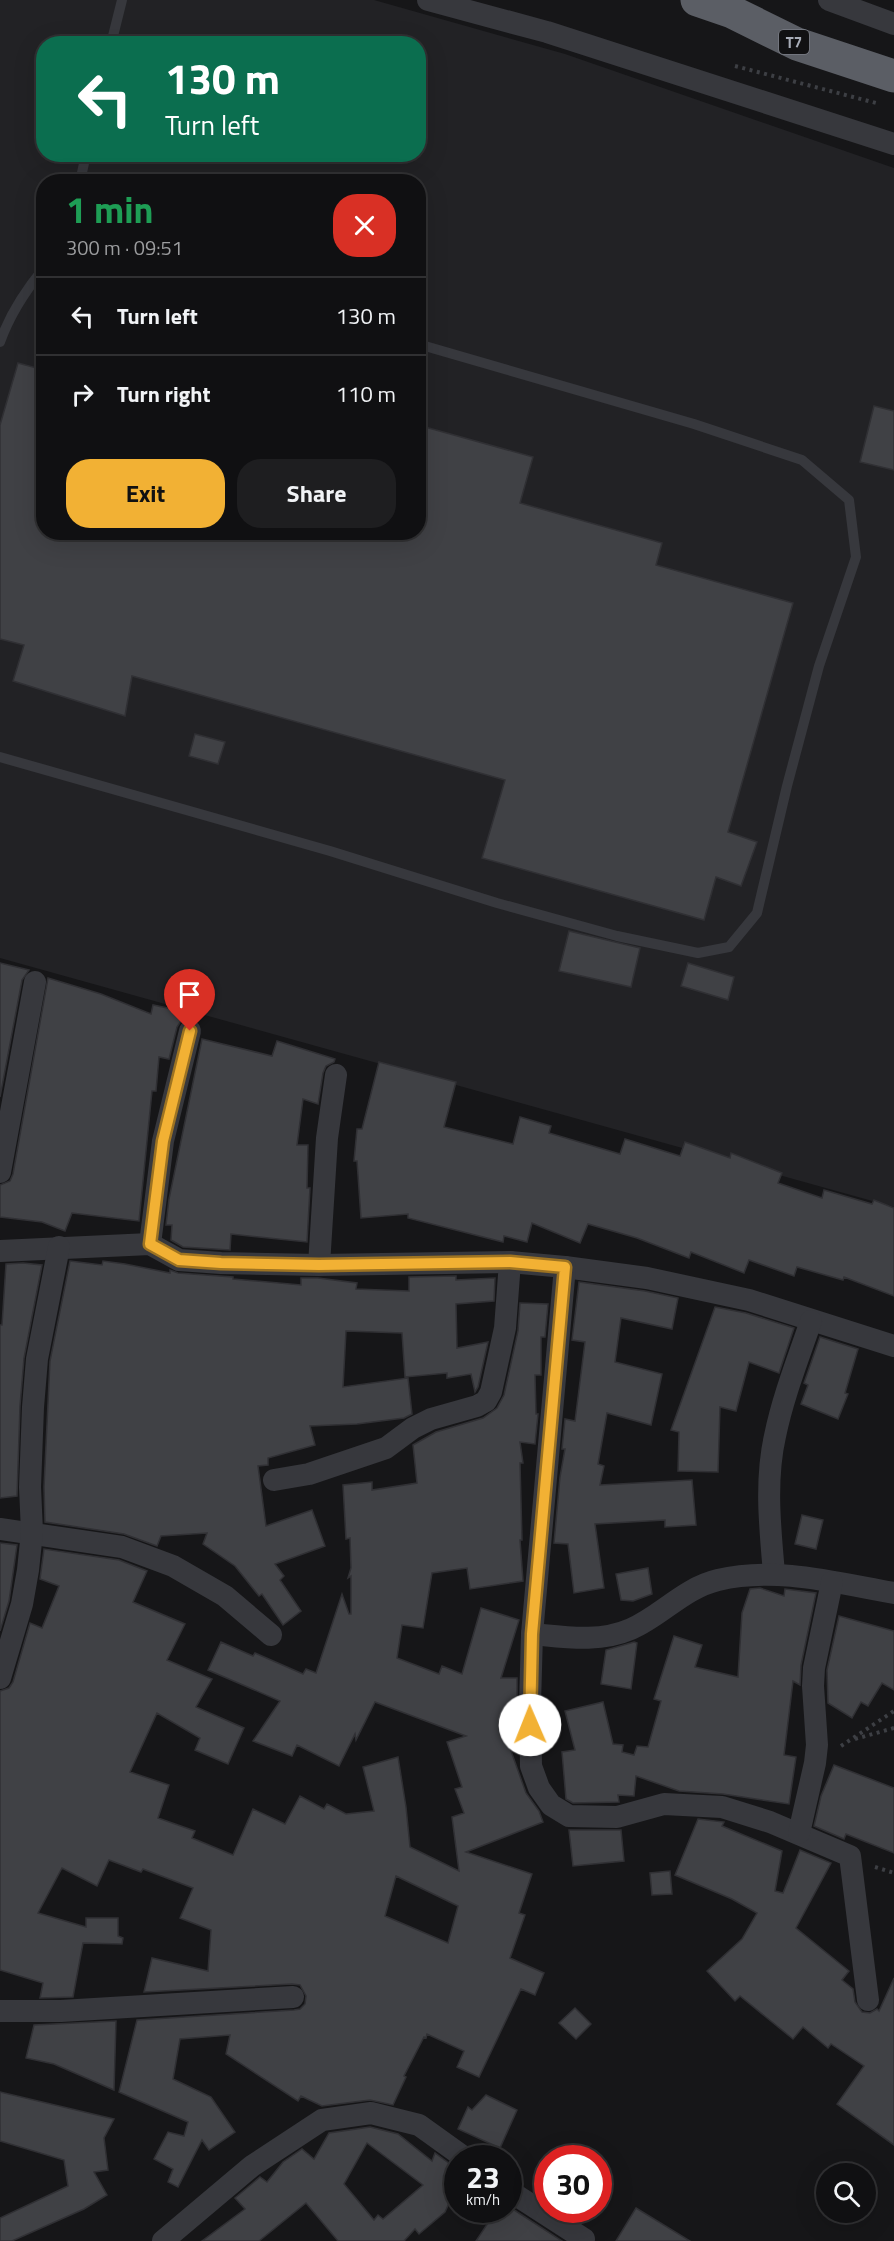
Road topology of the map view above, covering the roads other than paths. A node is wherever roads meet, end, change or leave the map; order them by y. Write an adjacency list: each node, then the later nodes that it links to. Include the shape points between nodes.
1 (122, 0): 7 (lane)
2 (428, 0): 9 (street, via 547,32)
3 (697, 0): 5 (highway, T7)
4 (829, 0): 6 (street)
5 (733, 6): 8 (highway, T7, via 797,44)
6 (894, 24)
7 (113, 36)
8 (894, 76)
9 (894, 144)
10 (36, 278): 11 (lane, via 10,316)
11 (0, 342)
12 (426, 346): 13 (lane, via 694,424 802,460 849,500 856,557 819,666 757,914 729,947 698,953 606,933)
13 (0, 757)
14 (35, 982): 17 (street)
15 (190, 1031): 18 (street, via 163,1141)
16 (336, 1075): 22 (street, via 327,1138)
17 (0, 1173)
18 (150, 1244): 19 (street); 22 (street, via 179,1260)
19 (59, 1247): 20 (street); 28 (street, via 37,1359 30,1487)
20 (0, 1251)
21 (510, 1262): 22 (street); 23 (street); 26 (street, via 505,1328 486,1401 431,1419 386,1448 309,1474)
22 (319, 1265)
23 (565, 1267): 24 (street, via 647,1278 748,1300); 32 (street)
24 (811, 1321): 25 (street); 29 (street, via 775,1436 769,1526)
25 (894, 1346)
26 (274, 1480)
27 (0, 1529): 28 (street)
28 (32, 1532): 33 (street, via 122,1546 173,1566 225,1596); 34 (street, via 22,1604)
29 (774, 1573): 30 (street); 32 (street, via 718,1580 694,1589 631,1629 594,1639)
30 (832, 1582): 31 (street); 35 (street, via 814,1668 815,1763)
31 (894, 1593)
32 (532, 1634): 35 (street, via 531,1766 551,1805 569,1816 617,1816 664,1804 722,1807)
33 (271, 1635)
34 (0, 1678)
35 (799, 1833): 37 (street, via 850,1856)
36 (293, 1997): 38 (street)
37 (868, 2000)
38 (0, 2011)
39 (446, 2145): 42 (street, via 419,2126 371,2114 322,2120 252,2166)
40 (522, 2199): 41 (street)
41 (584, 2240)
42 (163, 2241)

